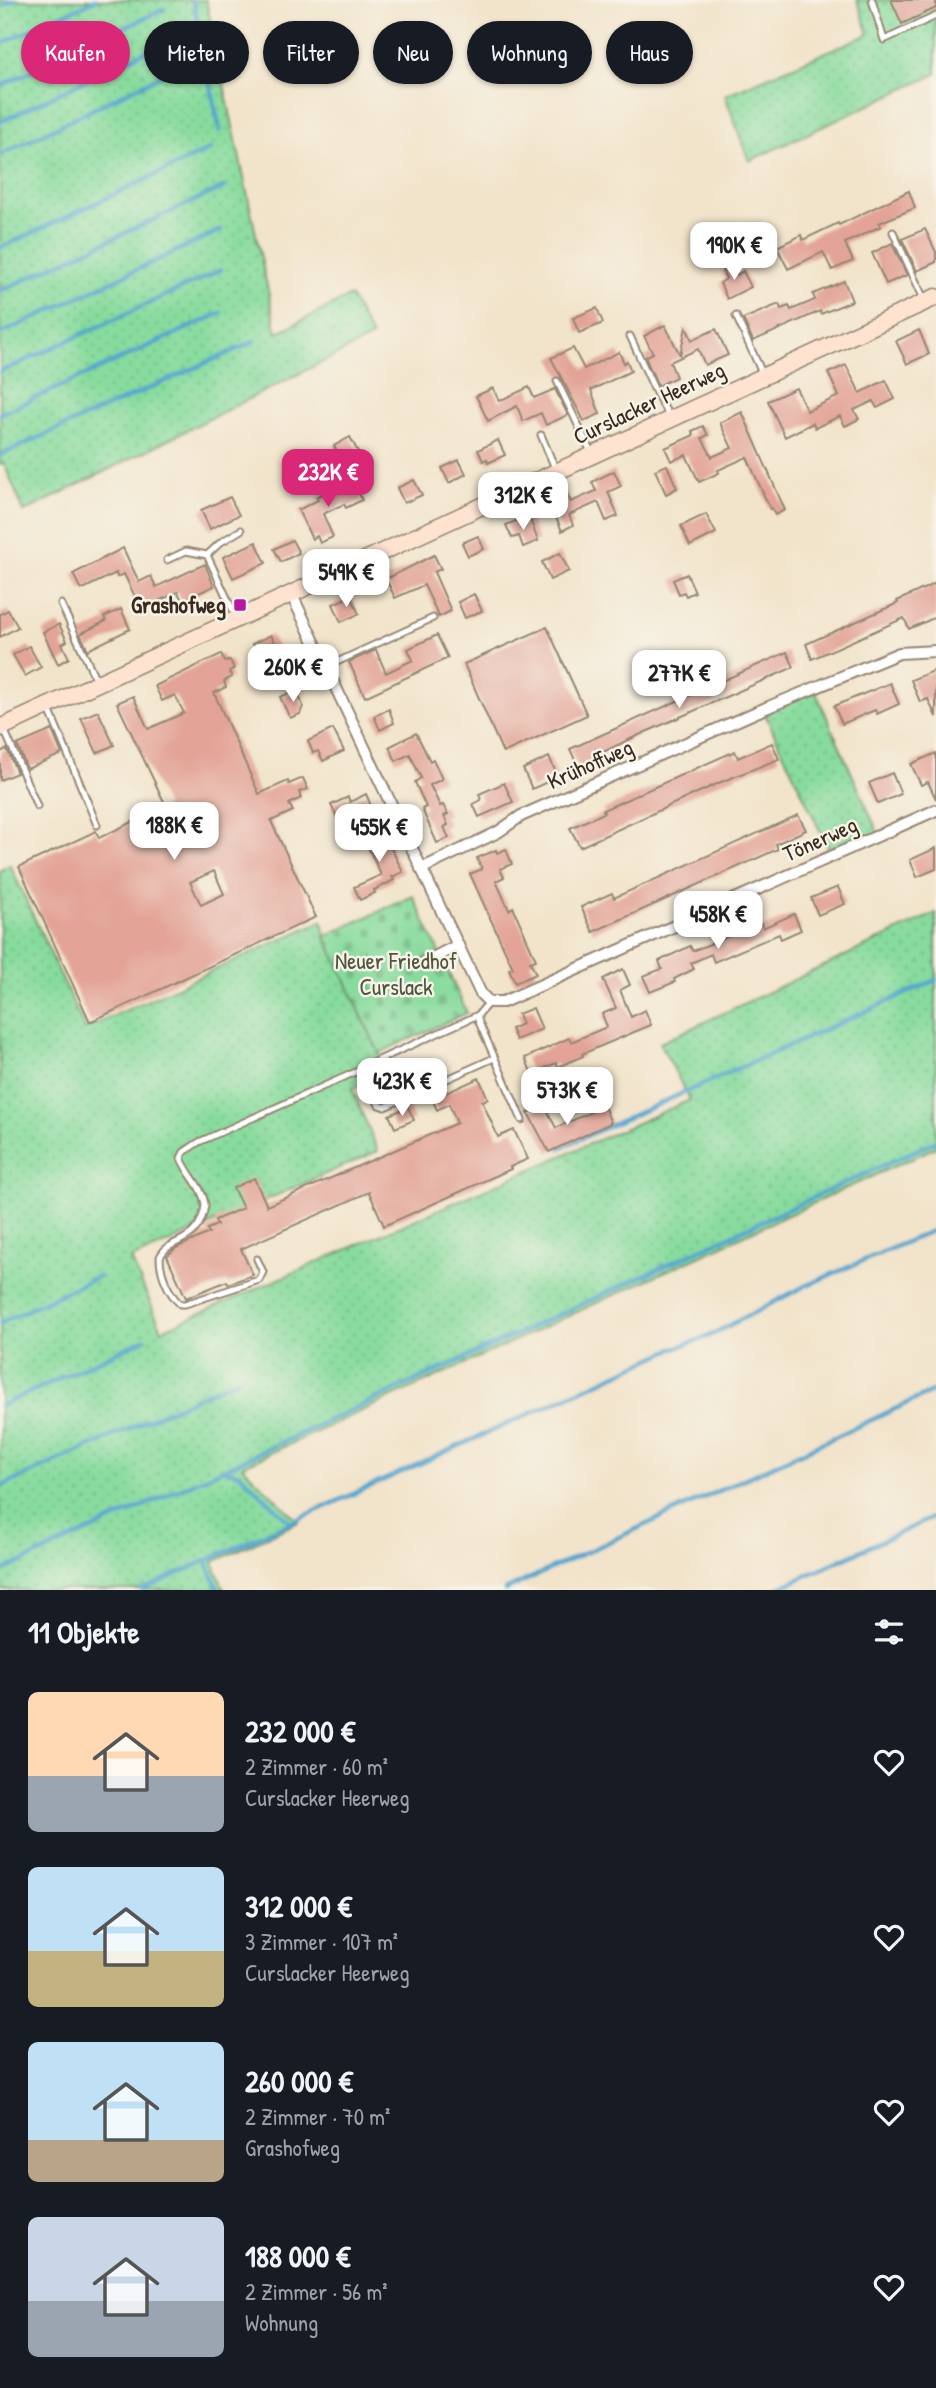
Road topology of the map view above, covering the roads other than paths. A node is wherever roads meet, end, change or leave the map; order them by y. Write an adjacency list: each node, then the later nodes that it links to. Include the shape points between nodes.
1 (872, 0): 2 (lane, via 884,40)
2 (936, 16)
3 (893, 232): 4 (lane)
4 (931, 299): 7 (main road, Curslacker Heerweg)
5 (736, 316): 7 (lane)
6 (630, 336): 9 (lane)
7 (763, 376): 9 (main road, Curslacker Heerweg)
8 (557, 381): 11 (lane)
9 (671, 418): 11 (main road, Curslacker Heerweg)
10 (541, 435): 12 (lane)
11 (592, 454): 12 (main road, Curslacker Heerweg)
12 (557, 471): 16 (main road, Curslacker Heerweg)
13 (241, 530): 14 (lane)
14 (207, 555): 15 (lane, via 186,551); 18 (lane)
15 (167, 560)
16 (291, 593): 18 (main road, Curslacker Heerweg); 21 (street)
17 (61, 604): 22 (lane)
18 (236, 618): 22 (main road, Curslacker Heerweg)
19 (433, 618): 21 (lane)
20 (936, 650): 28 (street, Krühoffweg, via 899,653 754,713 521,816)
21 (326, 667): 28 (street)
22 (98, 683): 23 (main road, Curslacker Heerweg)
23 (48, 706): 24 (main road, Curslacker Heerweg); 27 (lane)
24 (2, 727): 25 (lane)
25 (37, 806)
26 (936, 810): 31 (street, Tönerweg, via 503,1002)
27 (97, 825)
28 (421, 869): 29 (street)
29 (458, 945): 30 (street); 31 (street)
30 (425, 962)
31 (489, 1002): 32 (lane)
32 (478, 1015): 33 (lane); 34 (lane)
33 (494, 1058): 34 (lane, via 382,1108 368,1084); 35 (lane)
34 (369, 1066): 36 (lane, via 184,1152 181,1158 205,1205 193,1235 168,1247 160,1257 161,1272 174,1297 185,1304 259,1280 263,1272)
35 (522, 1120)
36 (257, 1259)

